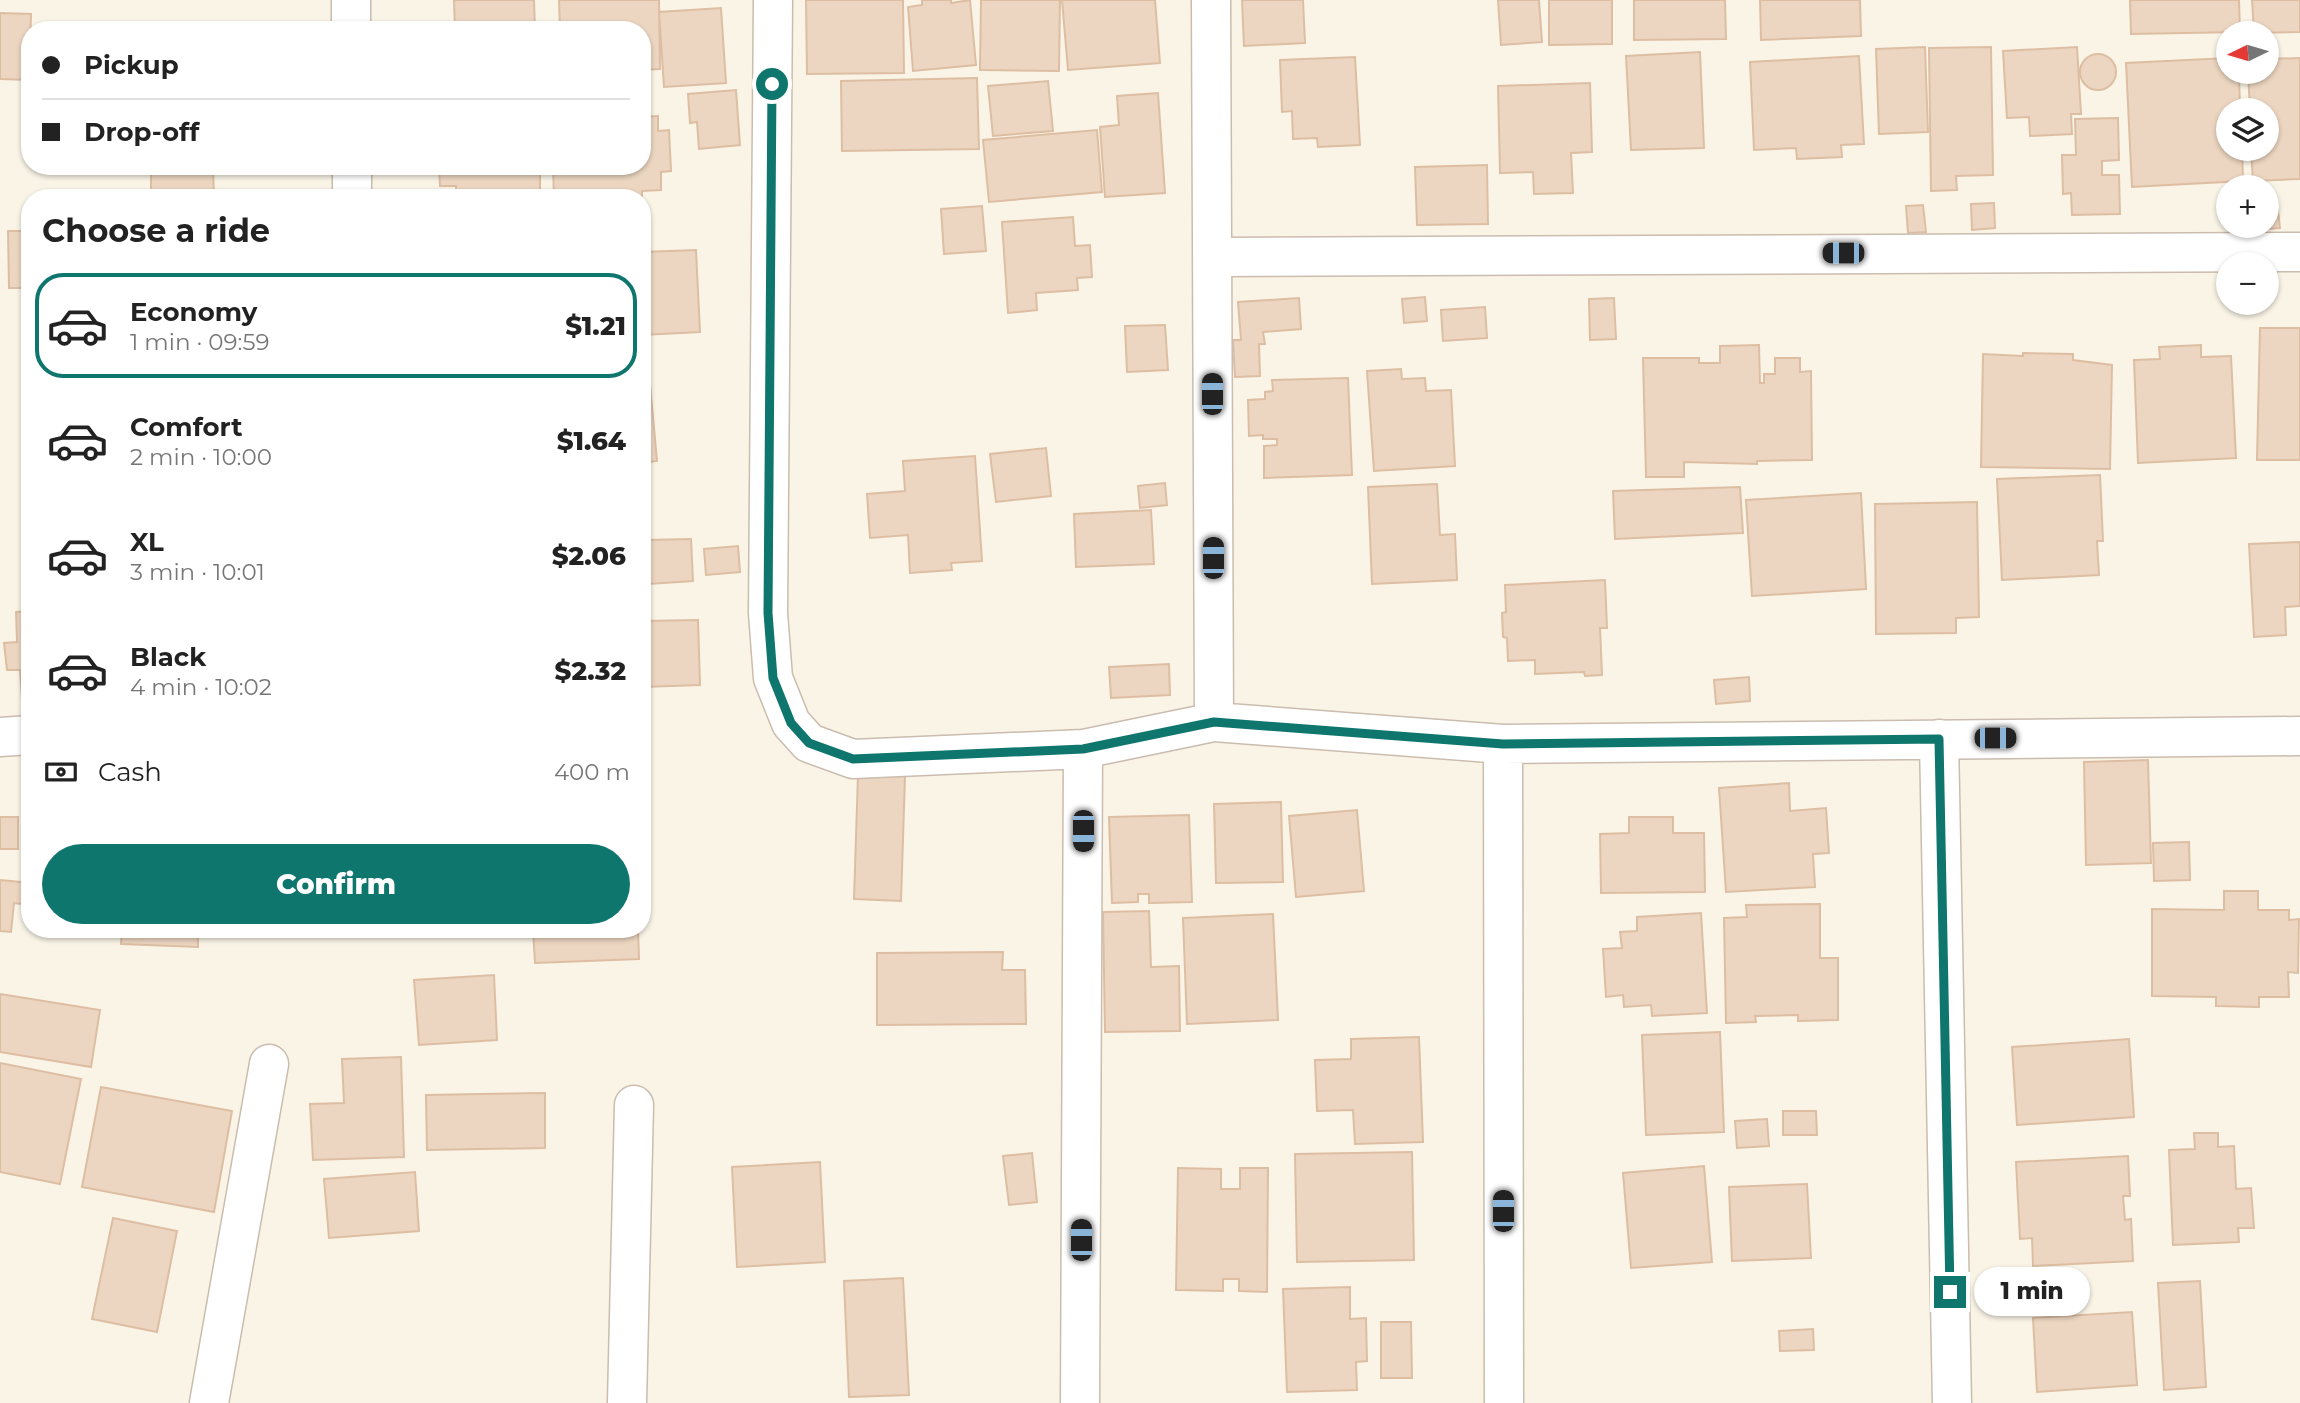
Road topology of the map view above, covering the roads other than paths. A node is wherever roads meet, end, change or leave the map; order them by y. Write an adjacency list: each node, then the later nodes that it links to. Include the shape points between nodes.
1 (351, 0): 4 (street)
2 (773, 0): 13 (street, via 768,613 773,678 791,723 809,743 853,759)
3 (1211, 0): 6 (street)
4 (351, 21)
5 (2300, 252): 6 (street)
6 (1212, 257): 7 (street)
7 (1214, 722): 12 (street); 13 (street)
8 (21, 736): 10 (street)
9 (2300, 736): 11 (street)
10 (0, 737)
11 (1939, 739): 12 (street); 20 (street)
12 (1503, 744): 19 (street)
13 (1083, 749): 18 (street)
14 (269, 1064): 16 (street)
15 (634, 1105): 17 (street)
16 (209, 1403)
17 (627, 1403)
18 (1080, 1403)
19 (1504, 1403)
20 (1952, 1403)

